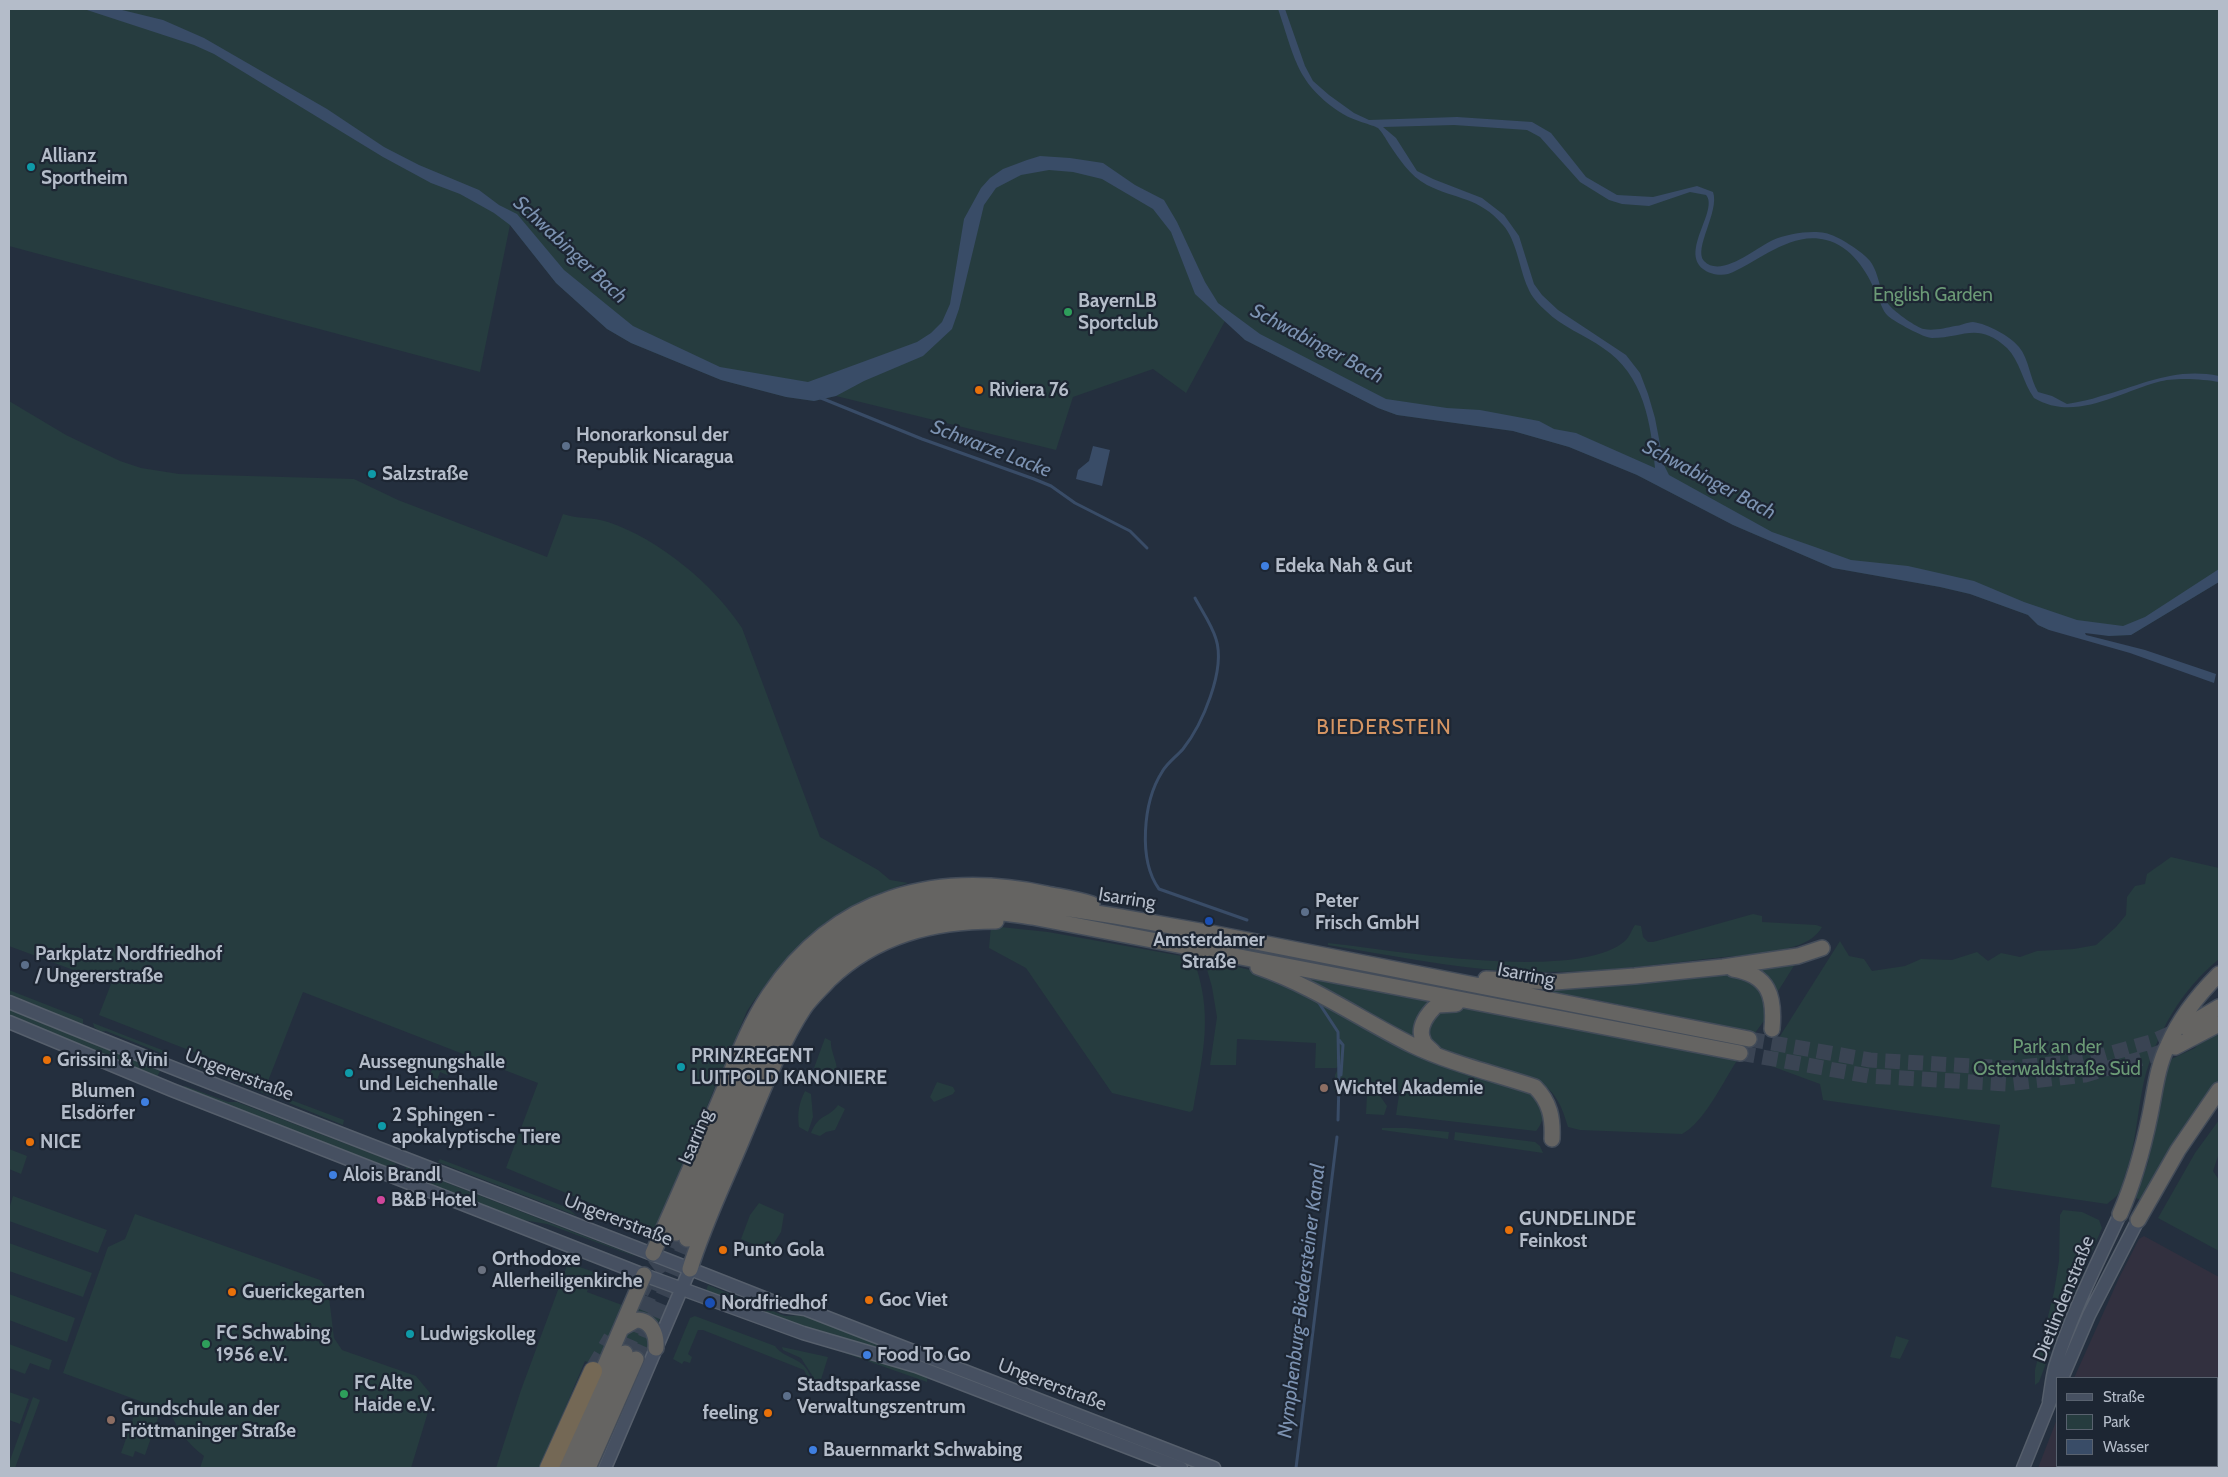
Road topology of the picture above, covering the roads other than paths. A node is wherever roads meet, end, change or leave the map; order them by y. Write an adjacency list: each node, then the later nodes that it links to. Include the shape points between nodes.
1 (1115, 916): 2 (highway, Isarring, via 1007,899 946,898 879,916 846,934 806,967 768,1022 681,1236 778,1031 799,995 825,966 865,937 924,915 980,910); 6 (highway, Isarring); 23 (highway, via 1087,902 974,884 929,888 901,895 858,912 824,935 790,966 760,1010)
2 (1032, 917): 5 (highway, Isarring, via 1239,957 1251,965); 24 (highway, via 1014,921 965,921 916,929 872,947 838,971 804,1007 790,1031)
3 (1822, 948): 4 (highway, via 1798,956)
4 (1723, 967): 6 (highway, via 1530,982); 14 (highway, via 1748,971 1761,980 1774,1006)
5 (1281, 969): 9 (highway, Isarring); 18 (highway, via 1309,988)
6 (1408, 971): 15 (highway, Isarring)
7 (2219, 974): 21 (highway, via 2192,1003 2167,1046 2157,1072 2137,1169)
8 (9, 1002): 23 (main road, Ungererstraße, via 213,1085)
9 (1492, 1004): 17 (highway, Isarring); 18 (highway, via 1437,1005 1427,1014 1422,1028 1423,1040)
10 (2219, 1007): 13 (highway)
11 (9, 1022): 25 (main road, Ungererstraße, via 172,1090)
12 (2219, 1024): 16 (highway)
13 (2185, 1027)
14 (1772, 1029)
15 (1749, 1039)
16 (2174, 1047)
17 (1740, 1053)
18 (1435, 1054): 20 (highway, via 1535,1087 1548,1103)
19 (2219, 1090): 22 (highway, via 2178,1150)
20 (1552, 1138)
21 (2120, 1214): 32 (main road, Dietlindenstraße, via 2071,1324 2055,1367)
22 (2138, 1220): 30 (main road, Dietlindenstraße, via 2089,1315)
23 (653, 1253): 24 (main road, Ungererstraße); 25 (main road)
24 (690, 1269): 26 (main road); 39 (main road, Ungererstraße, via 784,1306 814,1313)
25 (644, 1275): 26 (main road, Ungererstraße); 27 (highway)
26 (682, 1288): 28 (main road); 38 (main road, Ungererstraße, via 803,1333 928,1370)
27 (622, 1328): 28 (highway, via 636,1320 647,1322 654,1331); 34 (highway)
28 (656, 1348): 37 (main road)
29 (593, 1371): 33 (highway)
30 (2062, 1377)
31 (2056, 1389): 32 (main road, Dietlindenstraße)
32 (2049, 1401): 40 (main road, Dietlindenstraße)
33 (549, 1468)
34 (562, 1468)
35 (575, 1468): 36 (highway, via 630,1356)
36 (588, 1468)
37 (604, 1468)
38 (1181, 1468)
39 (1214, 1468)
40 (2023, 1468)

